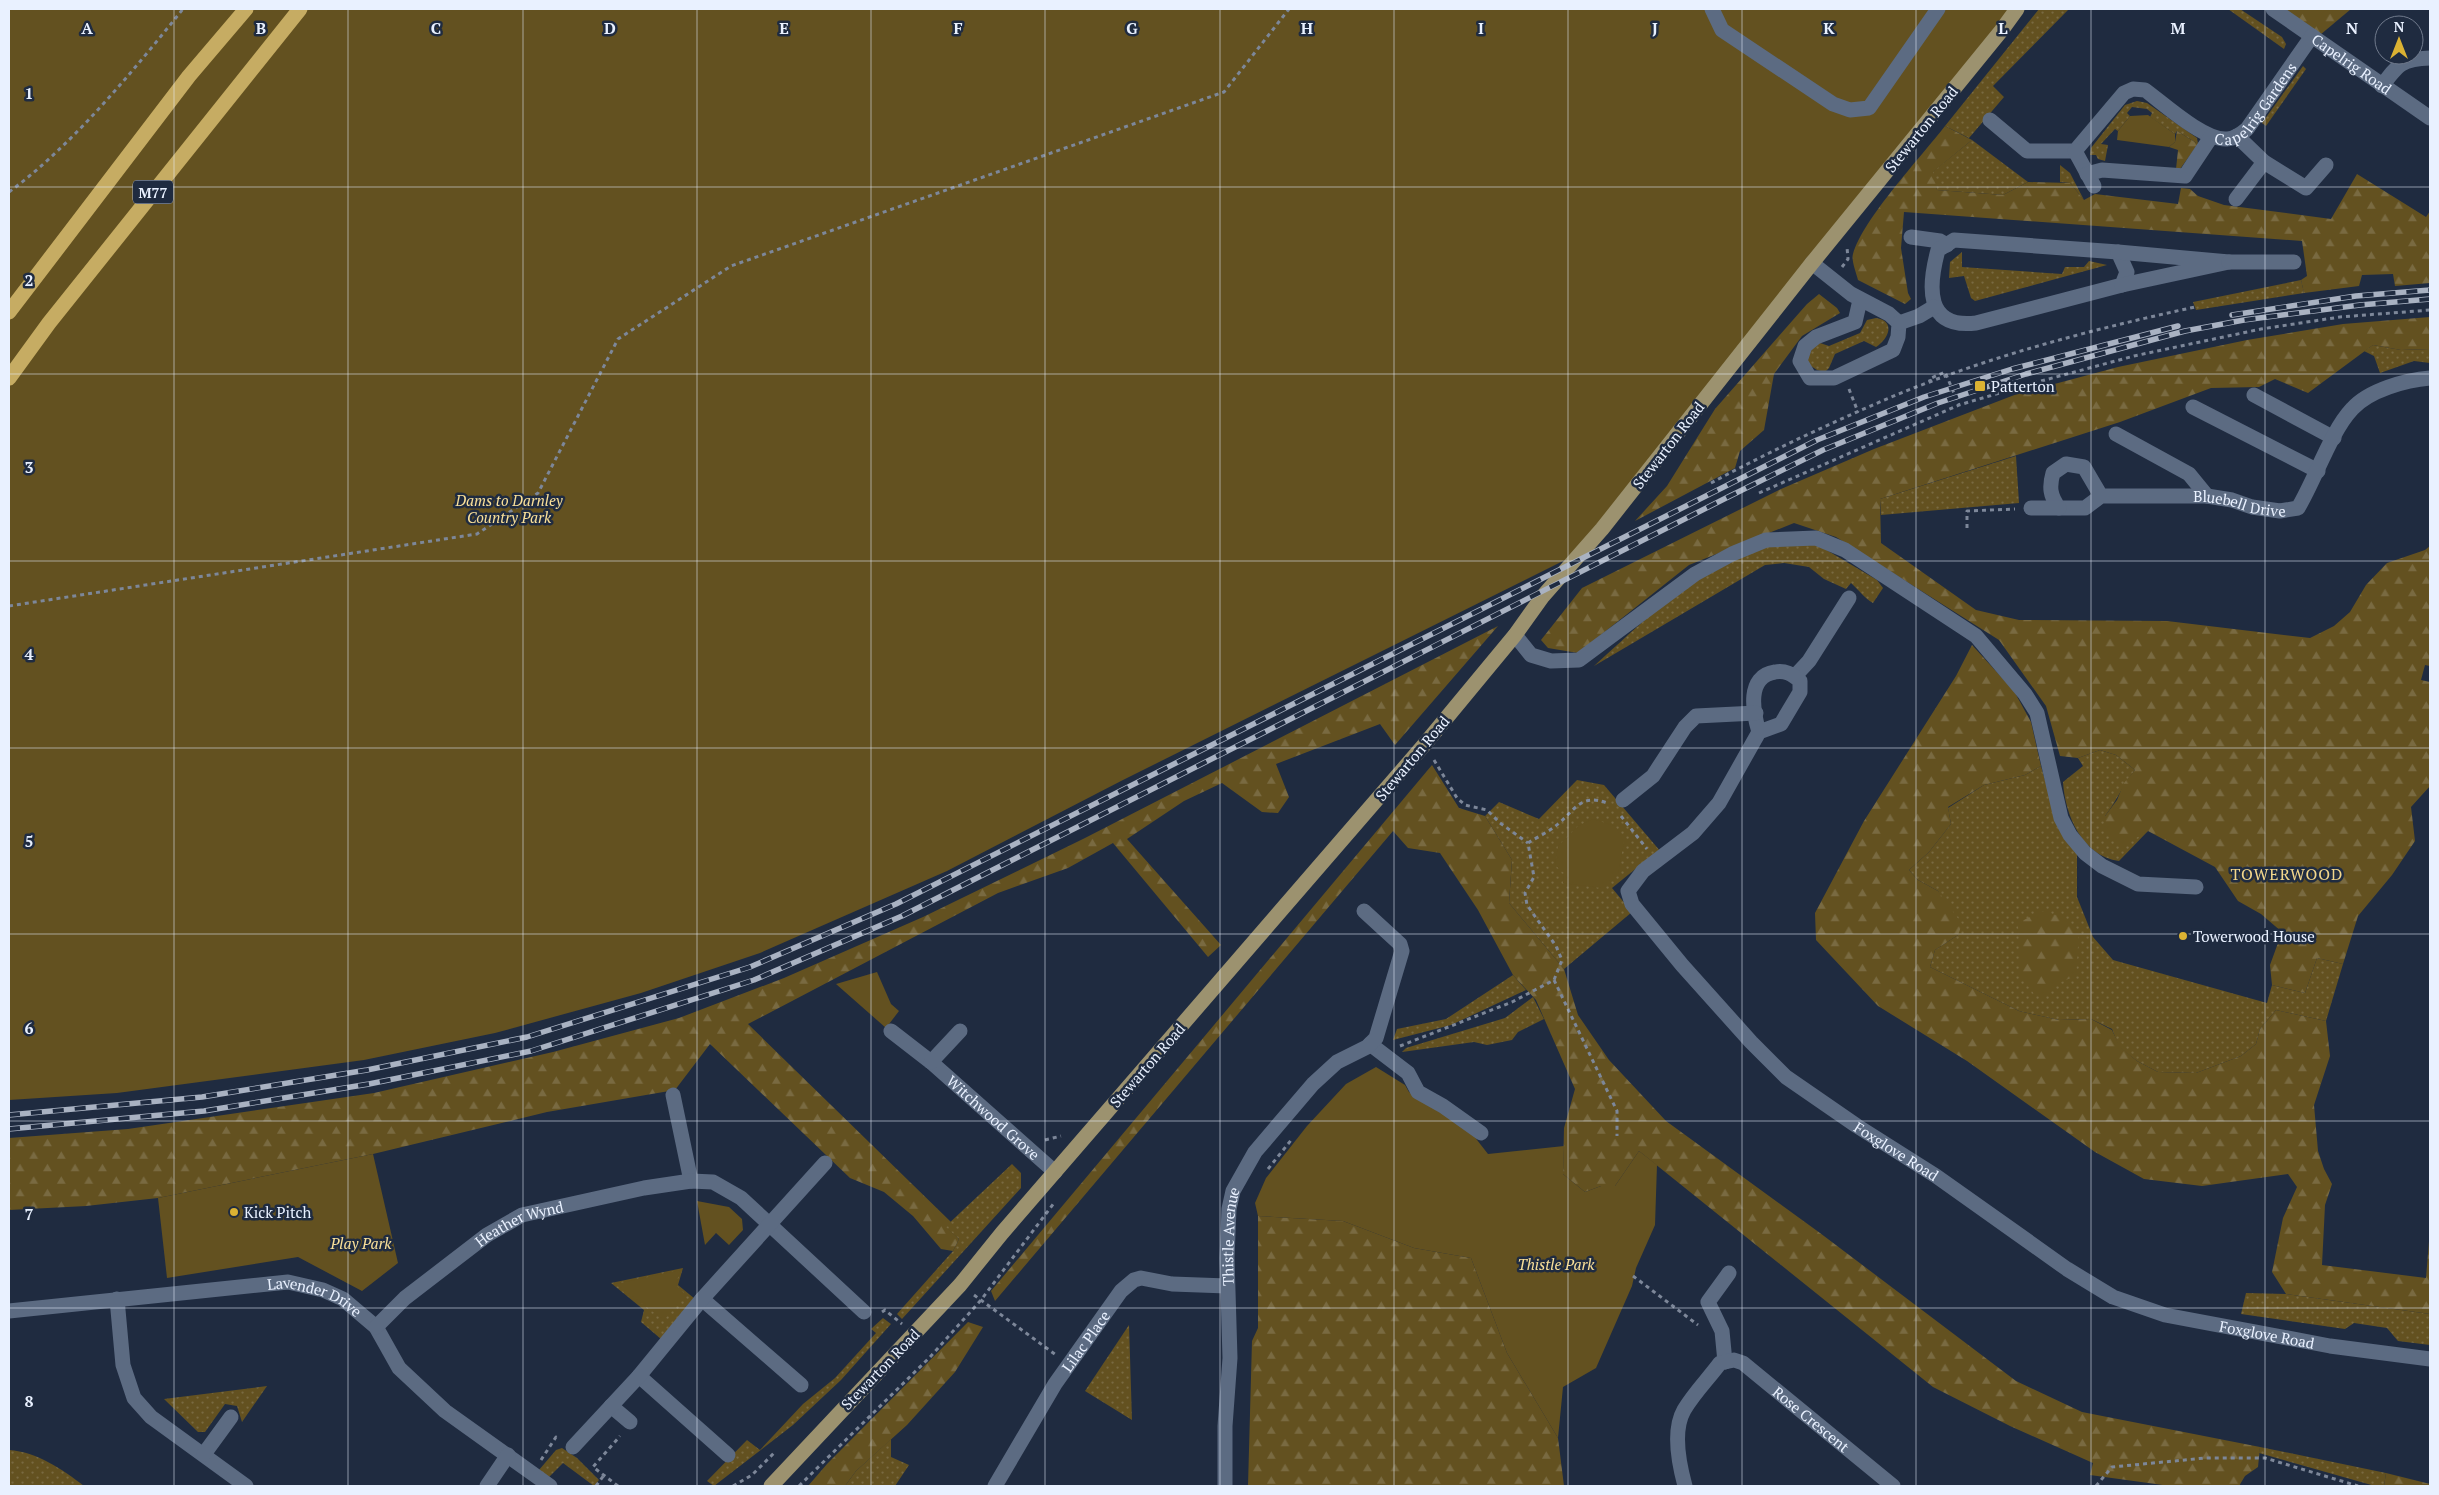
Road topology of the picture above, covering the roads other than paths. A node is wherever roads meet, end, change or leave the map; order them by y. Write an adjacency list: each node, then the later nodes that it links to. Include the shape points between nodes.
1 (246, 9): 27 (highway, M77, via 189,76)
2 (300, 9): 29 (highway, M77)
3 (1712, 9): 4 (street, via 1722,30 1833,104 1850,110 1868,108)
4 (1938, 9)
5 (2017, 9): 23 (main road, Stewarton Road)
6 (2273, 9): 7 (street, Capelrig Road)
7 (2312, 36): 9 (street, Capelrig Road); 12 (street, Capelrig Gardens, via 2247,129)
8 (2430, 58): 9 (street, via 2410,59 2396,66)
9 (2382, 86): 10 (street, Capelrig Road)
10 (2430, 118)
11 (1990, 120): 14 (street, via 2027,151)
12 (2237, 136): 13 (street, Capelrig Gardens, via 2227,140); 15 (street)
13 (2211, 137): 14 (street, via 2185,176 2102,170 2090,180); 14 (street, Capelrig Gardens, via 2145,90 2132,89 2124,93)
14 (2075, 151)
15 (2264, 162): 16 (street, via 2306,188); 17 (street)
16 (2326, 166)
17 (2236, 199)
18 (1911, 237): 19 (street)
19 (1947, 245): 20 (street, via 1954,240); 26 (street, via 1938,250 1933,268)
20 (2118, 252): 21 (street); 24 (street, via 2127,272)
21 (2229, 262): 22 (street); 24 (street)
22 (2294, 262)
23 (1812, 263): 25 (street); 41 (main road, Stewarton Road)
24 (2122, 285): 26 (street, via 1960,325 1948,322)
25 (1860, 300): 28 (street, via 1889,314); 28 (street, via 1855,322 1816,337 1805,346 1800,361 1810,378 1834,378 1892,350 1898,337)
26 (1934, 307): 28 (street)
27 (9, 312)
28 (1898, 323)
29 (9, 378)
30 (2430, 378): 34 (street, Bluebell Drive, via 2412,380 2379,391 2352,408)
31 (2254, 395): 34 (street)
32 (2192, 407): 35 (street)
33 (2116, 434): 37 (street, via 2189,474)
34 (2334, 438): 35 (street, Bluebell Drive)
35 (2318, 471): 37 (street, Bluebell Drive, via 2298,508 2280,511)
36 (2101, 496): 37 (street, Bluebell Drive); 39 (street, Bluebell Drive, via 2085,508); 39 (street, via 2084,467 2066,464 2053,473 2050,486 2053,500)
37 (2207, 496)
38 (2031, 508): 39 (street, Bluebell Drive)
39 (2059, 508)
40 (1850, 598): 42 (street, via 1809,661)
41 (1515, 635): 46 (street, via 1531,655 1551,661 1579,660 1695,574 1732,554 1766,540 1816,538 1845,550 1976,636 2025,694 2037,714 2061,818 2085,853 2102,866 2138,884); 55 (main road, Stewarton Road)
42 (1795, 676): 43 (street, via 1781,671 1758,680 1754,690); 44 (street, via 1800,681 1800,692 1781,724)
43 (1756, 714): 44 (street); 45 (street, via 1696,716 1685,727 1653,776)
44 (1759, 732): 65 (street, Foxglove Road, via 1719,803 1693,833 1643,871 1628,890 1632,904 1751,1042 1786,1076 2113,1298 2165,1315 2330,1346)
45 (1619, 804)
46 (2196, 887)
47 (1364, 911): 50 (street, via 1400,944 1402,951 1376,1038)
48 (891, 1031): 51 (street, Witchwood Grove)
49 (960, 1031): 51 (street)
50 (1370, 1044): 53 (street, via 1408,1073 1418,1092); 59 (street, Thistle Avenue, via 1336,1062 1255,1152 1233,1191 1229,1209)
51 (930, 1062): 55 (street, Witchwood Grove)
52 (673, 1095): 56 (street)
53 (1481, 1133)
54 (825, 1163): 57 (street)
55 (1055, 1172): 76 (main road, Stewarton Road, via 960,1285)
56 (691, 1181): 57 (street, Heather Wynd, via 714,1182 729,1190); 64 (street, Heather Wynd, via 522,1215 487,1235 406,1298)
57 (769, 1224): 61 (street); 63 (street, Heather Wynd)
58 (1729, 1273): 66 (street, via 1708,1302 1722,1331)
59 (1227, 1286): 80 (street, Lilac Place, via 1172,1284 1141,1278 1121,1291 1055,1384); 81 (street, Thistle Avenue, via 1230,1358)
60 (117, 1299): 62 (street, Lavender Drive); 64 (street, Lavender Drive, via 288,1282 323,1290 343,1299); 73 (street, via 123,1365 134,1398 152,1418)
61 (702, 1299): 67 (street); 68 (street)
62 (9, 1311)
63 (864, 1312)
64 (376, 1326): 74 (street, Lavender Drive, via 399,1368 445,1411)
65 (2430, 1359)
66 (1725, 1362): 82 (street, via 1720,1363 1684,1410 1680,1421 1678,1451); 83 (street, Rose Crescent, via 1743,1363)
67 (639, 1376): 69 (street); 75 (street)
68 (801, 1385)
69 (611, 1406): 71 (street); 72 (street)
70 (231, 1417): 73 (street)
71 (630, 1422)
72 (573, 1447)
73 (204, 1454): 77 (street)
74 (508, 1455): 78 (street); 79 (street, Lavender Drive)
75 (728, 1455)
76 (770, 1485)
77 (246, 1486)
78 (487, 1486)
79 (550, 1486)
80 (995, 1486)
81 (1225, 1486)
82 (1685, 1486)
83 (1893, 1486)

